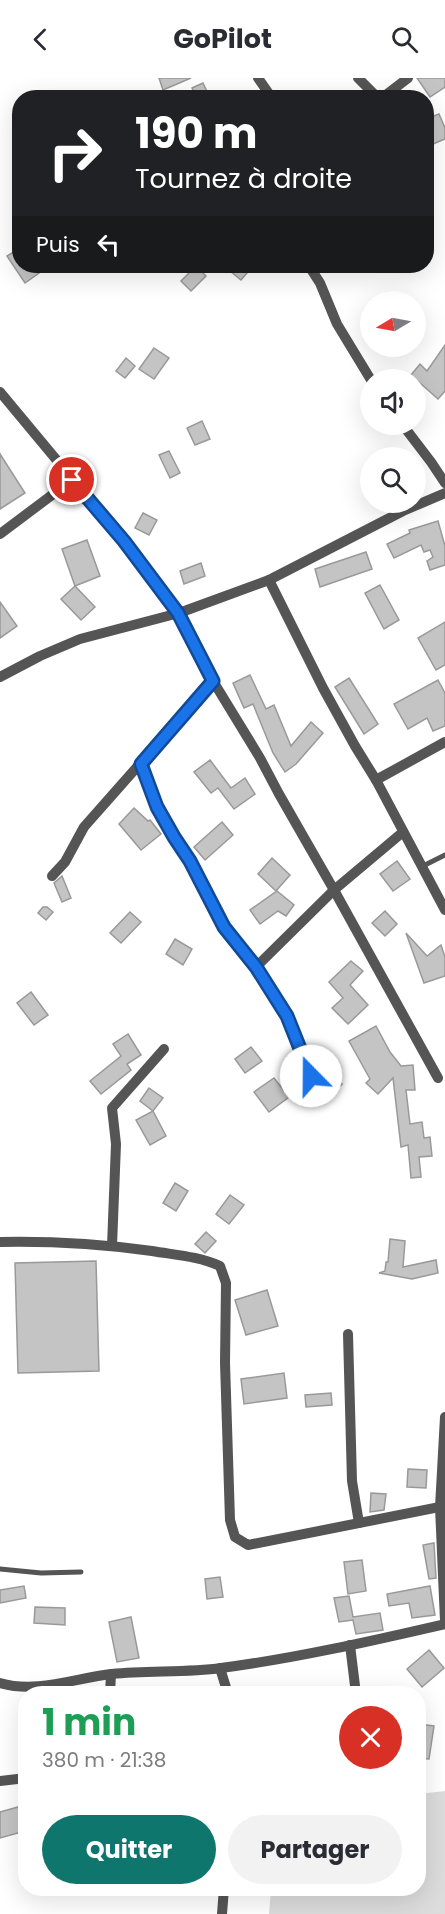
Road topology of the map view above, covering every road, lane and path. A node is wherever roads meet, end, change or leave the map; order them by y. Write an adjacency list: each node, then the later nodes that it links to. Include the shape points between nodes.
1 (358, 78): 3 (street)
2 (408, 78): 4 (street)
3 (370, 90)
4 (392, 90)
5 (314, 273): 6 (street, via 337,324)
6 (364, 369)
7 (0, 392): 9 (street)
8 (410, 435): 10 (street)
9 (72, 480): 12 (street); 14 (street)
10 (445, 483)
11 (445, 493): 13 (street)
12 (0, 534)
13 (269, 580): 14 (street); 19 (street, via 323,688)
14 (178, 613): 15 (street, via 80,639); 16 (street)
15 (0, 677)
16 (213, 681): 18 (street); 24 (street)
17 (445, 742): 19 (street)
18 (141, 764): 23 (street, via 84,827 65,862); 26 (street, via 157,807 224,927)
19 (376, 780): 20 (street)
20 (403, 832): 22 (street); 24 (street)
21 (445, 855): 22 (lane)
22 (421, 867): 25 (street)
23 (52, 876)
24 (334, 890): 26 (street); 29 (street)
25 (445, 910)
26 (256, 967): 28 (street, via 287,1016)
27 (164, 1049): 31 (street, via 112,1108 116,1144)
28 (311, 1076)
29 (438, 1078)
30 (0, 1242): 31 (street)
31 (112, 1246): 35 (street, via 203,1259 220,1266 226,1283 230,1520 235,1537 248,1545)
32 (348, 1334): 35 (street, via 352,1481)
33 (445, 1417): 34 (street)
34 (443, 1506): 35 (street); 38 (street)
35 (359, 1523)
36 (0, 1569): 37 (lane)
37 (81, 1572)
38 (445, 1622): 39 (street)
39 (350, 1645): 40 (street); 46 (street)
40 (220, 1668): 41 (street); 45 (street)
41 (111, 1674): 43 (street); 44 (street)
42 (0, 1683): 47 (street)
43 (32, 1686)
44 (110, 1686)
45 (226, 1686)
46 (355, 1686)
47 (18, 1687)
48 (18, 1779): 49 (street)
49 (0, 1781)
50 (223, 1896): 51 (street)
51 (222, 1914)

